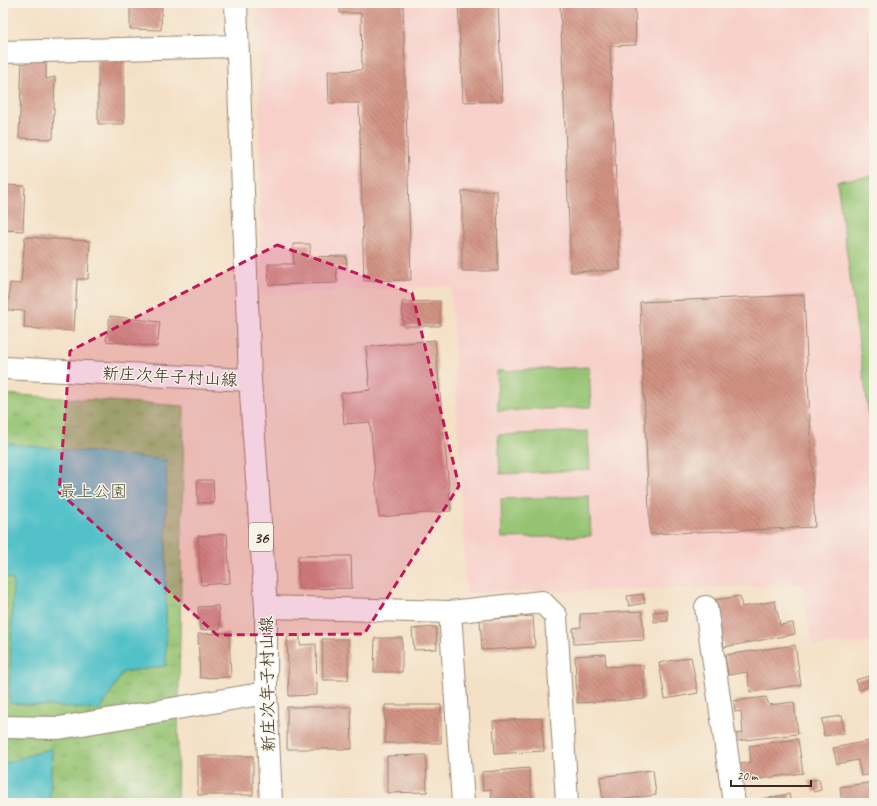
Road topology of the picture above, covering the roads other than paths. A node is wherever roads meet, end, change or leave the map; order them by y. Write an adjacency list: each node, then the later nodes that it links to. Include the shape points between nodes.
1 (236, 3): 2 (street)
2 (236, 46): 3 (street); 5 (street)
3 (3, 52)
4 (3, 368): 5 (street, 新庄次年子村山線)
5 (250, 380): 6 (street, 新庄次年子村山線 / 36)
6 (266, 607): 8 (street); 9 (street, 新庄次年子村山線 / 36)
7 (706, 607): 14 (street)
8 (450, 612): 12 (street); 13 (street, via 542,602 556,616)
9 (266, 693): 10 (street, via 59,728); 11 (street, 新庄次年子村山線 / 36)
10 (3, 726)
11 (271, 803)
12 (463, 803)
13 (567, 803)
14 (734, 803)

